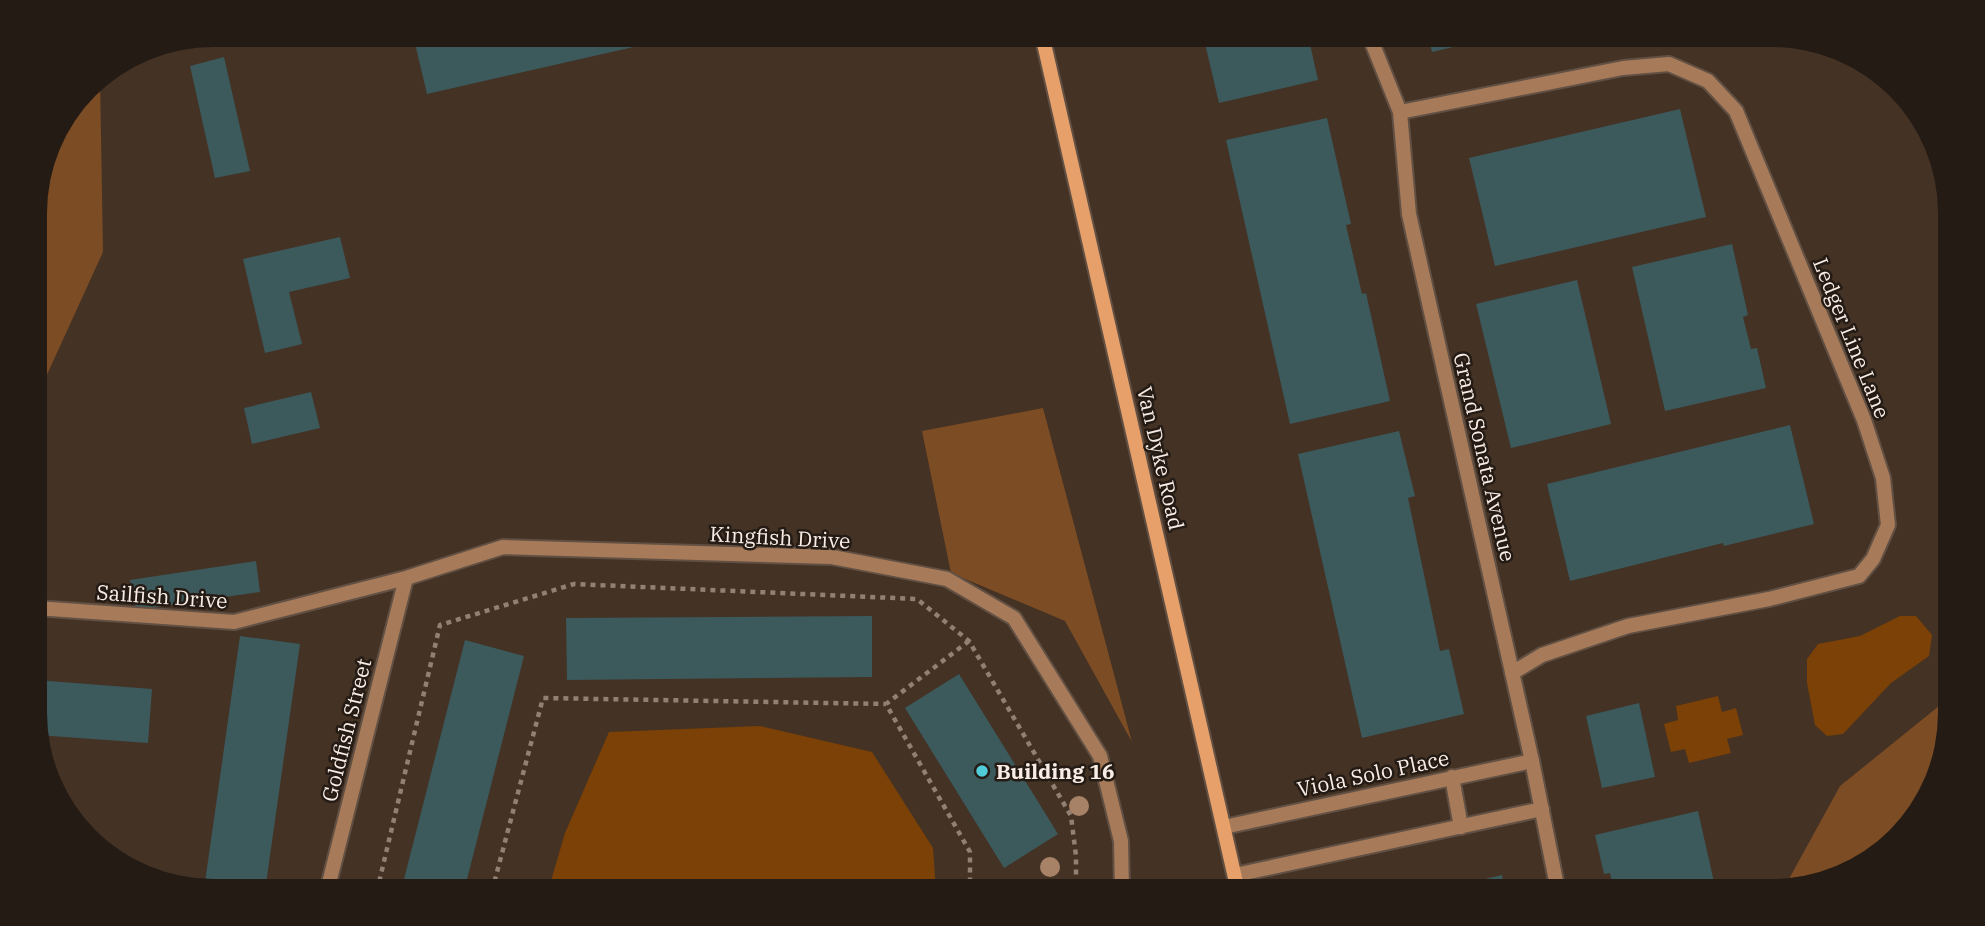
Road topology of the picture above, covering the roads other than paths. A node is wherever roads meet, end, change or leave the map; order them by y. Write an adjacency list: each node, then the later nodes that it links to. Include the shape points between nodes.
1 (1045, 47): 10 (main road, Van Dyke Road)
2 (1374, 47): 3 (street, Grand Sonata Avenue)
3 (1400, 112): 6 (street, Grand Sonata Avenue, via 1409,214); 6 (street, Ledger Line Lane, via 1623,68 1669,65 1708,81 1736,111 1864,420 1883,478 1888,525 1873,559 1859,576 1628,626 1542,655)
4 (406, 578): 5 (street, Sailfish Drive, via 234,622); 13 (street, Kingfish Drive, via 503,547 832,557 947,579 1014,618 1100,756 1121,841); 16 (street, Goldfish Street)
5 (47, 609)
6 (1512, 673): 7 (street, Grand Sonata Avenue)
7 (1532, 761): 8 (street, Viola Solo Place); 9 (street, Grand Sonata Avenue)
8 (1452, 777): 10 (street, Viola Solo Place); 11 (street)
9 (1542, 809): 11 (street); 15 (street, Grand Sonata Avenue)
10 (1224, 827): 12 (main road, Van Dyke Road)
11 (1461, 827): 12 (street)
12 (1235, 875): 14 (main road, Van Dyke Road)
13 (1122, 878)
14 (1236, 878)
15 (1555, 878)
16 (330, 879)

